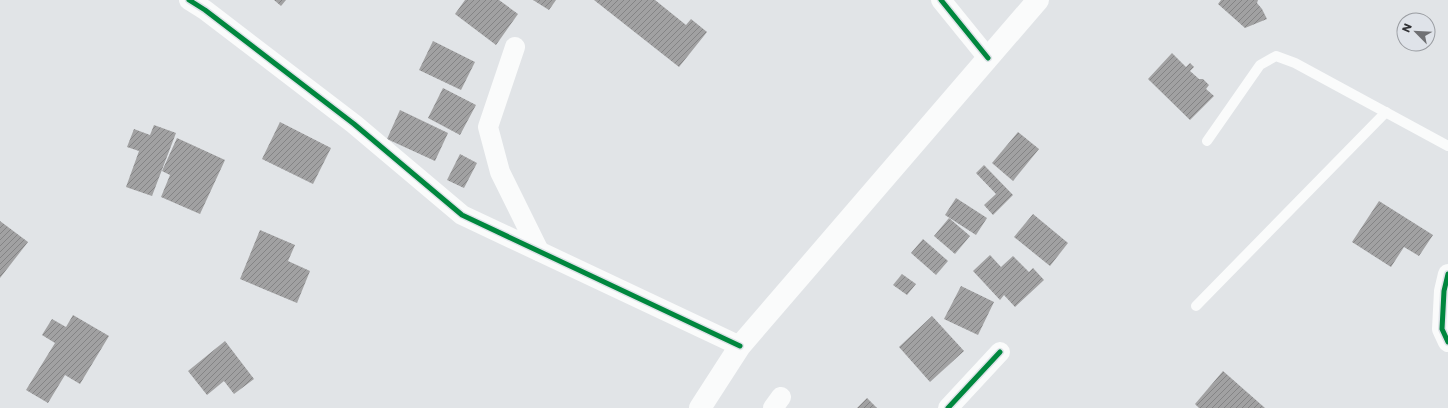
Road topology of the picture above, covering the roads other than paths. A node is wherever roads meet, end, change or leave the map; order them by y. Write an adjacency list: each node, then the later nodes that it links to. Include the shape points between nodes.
1 (189, 0): 9 (street, via 206,10 354,124 462,215)
2 (941, 0): 5 (street)
3 (1038, 0): 5 (main road)
4 (515, 47): 9 (street, via 488,127 500,172)
5 (988, 58): 13 (main road)
6 (1386, 112): 7 (lane, via 1295,62 1276,56 1260,65); 8 (lane); 11 (lane)
7 (1207, 141)
8 (1448, 146)
9 (539, 251): 13 (street)
10 (1448, 274): 12 (street, via 1444,291 1442,329)
11 (1196, 306)
12 (1448, 342)
13 (740, 346): 15 (main road)
14 (1000, 352): 16 (street)
15 (700, 408)
16 (948, 408)

